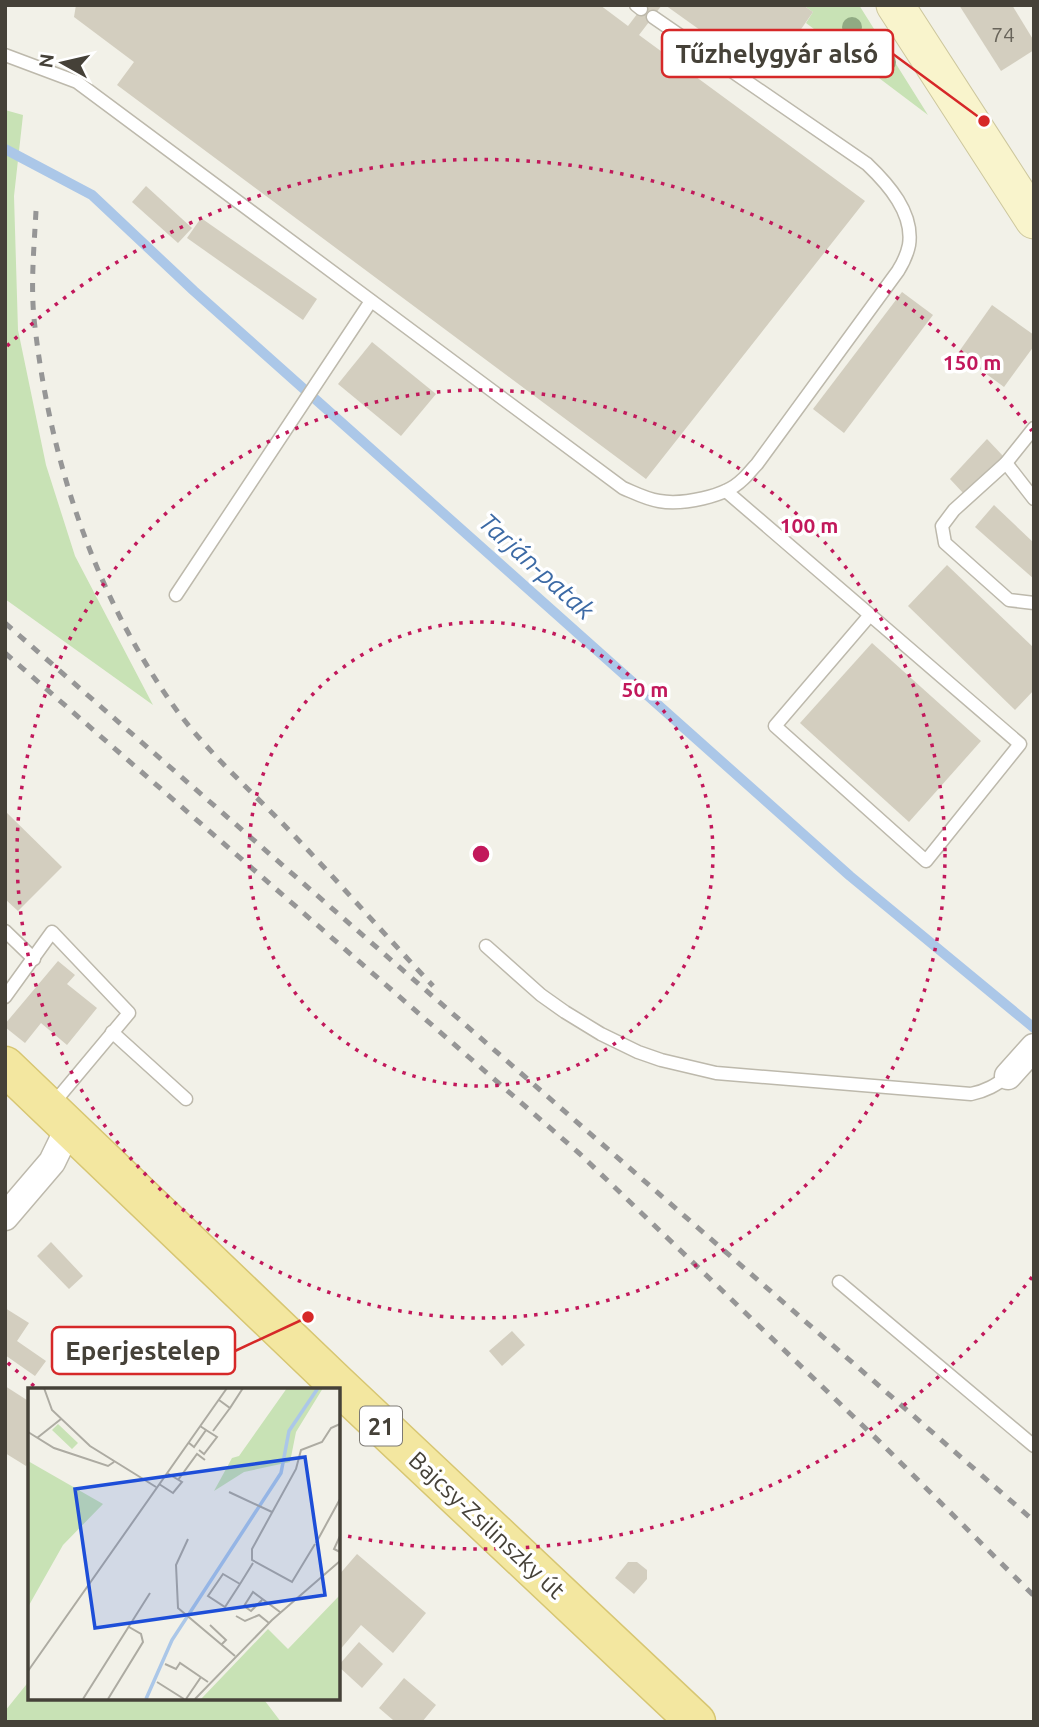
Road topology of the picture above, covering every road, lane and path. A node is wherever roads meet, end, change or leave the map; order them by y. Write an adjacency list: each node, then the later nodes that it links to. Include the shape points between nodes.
1 (895, 5): 4 (main road)
2 (653, 17): 8 (lane, via 867,164 886,182 909,228 907,255 898,271 757,464)
3 (5, 55): 5 (lane, via 77,82)
4 (1034, 220)
5 (371, 301): 8 (lane, via 623,488 661,502 701,500); 10 (lane)
6 (1034, 428): 7 (lane)
7 (1006, 463): 9 (lane); 11 (lane, via 954,510 943,526 945,543 1009,600)
8 (726, 491): 12 (lane)
9 (1034, 499)
10 (176, 595)
11 (1034, 603)
12 (870, 615): 12 (lane, via 1020,744 926,861 775,726)
13 (5, 931): 15 (lane)
14 (486, 946): 20 (lane, via 565,1012 601,1034 661,1060 716,1073 971,1094)
15 (34, 959): 16 (lane); 17 (lane, via 52,932 129,1013)
16 (5, 997)
17 (112, 1032): 21 (lane); 22 (lane)
18 (1034, 1047): 20 (street)
19 (5, 1066): 22 (main road, Bajcsy-Zsilinszky út / 21)
20 (1008, 1076)
21 (186, 1098)
22 (59, 1118): 23 (street, via 52,1162); 26 (main road, Bajcsy-Zsilinszky út / 21)
23 (5, 1217)
24 (839, 1282): 25 (lane)
25 (1034, 1446)
26 (696, 1722)

